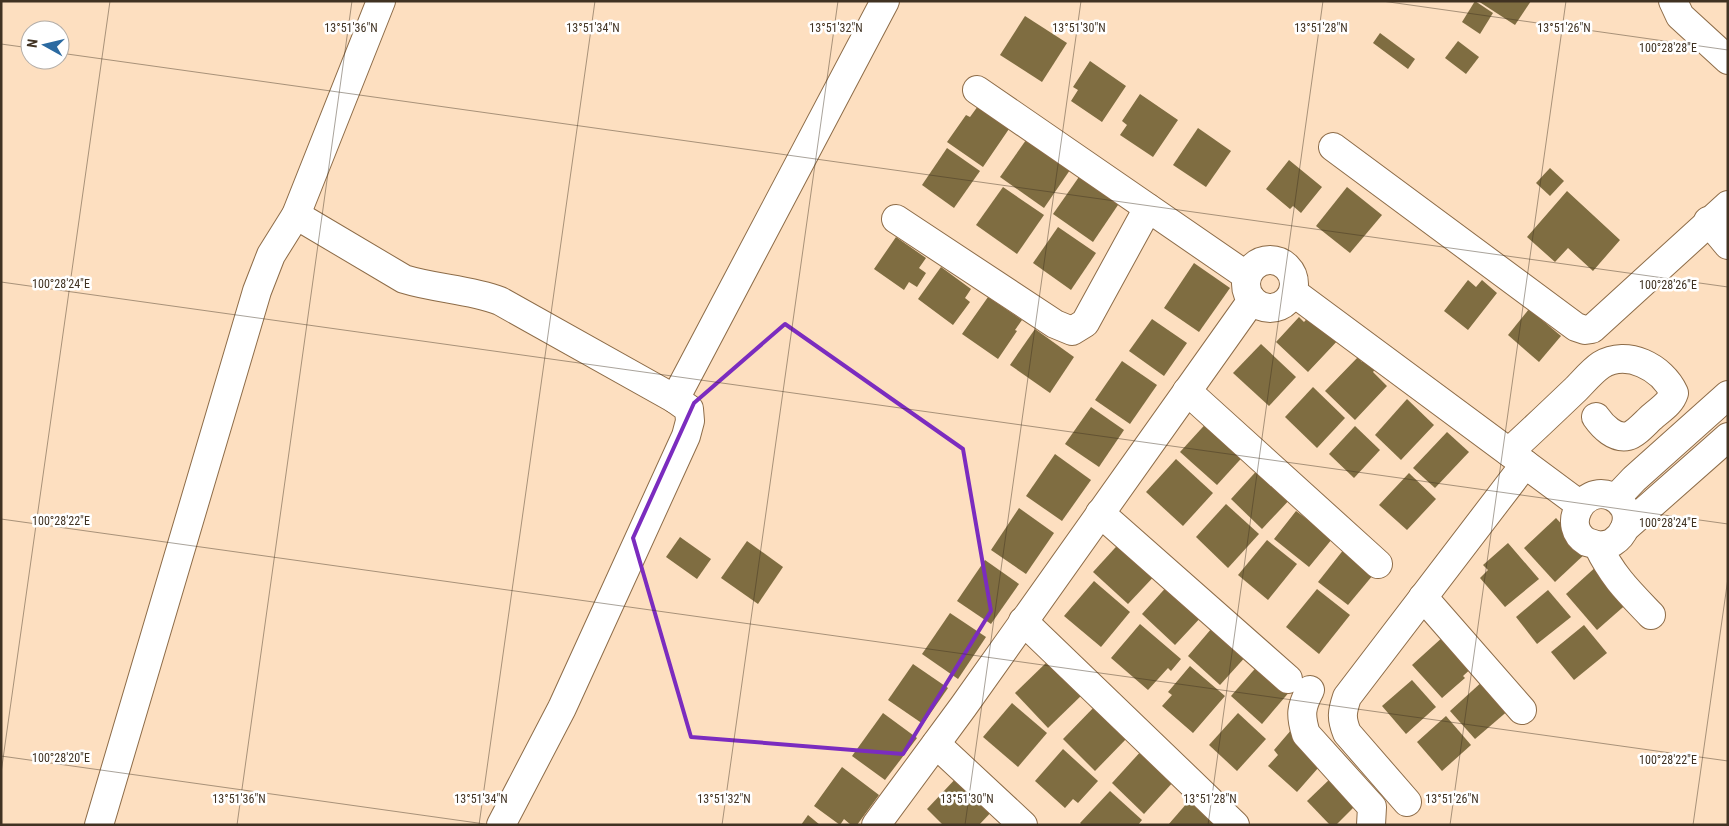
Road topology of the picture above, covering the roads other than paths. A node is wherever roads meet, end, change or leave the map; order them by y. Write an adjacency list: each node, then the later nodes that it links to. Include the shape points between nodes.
1 (381, 1): 9 (street)
2 (885, 1): 16 (street)
3 (1674, 1): 4 (street, via 1680,16)
4 (1728, 60)
5 (977, 90): 7 (street)
6 (1333, 146): 8 (street, via 1576,327 1585,330 1592,329)
7 (1148, 208): 10 (street, via 1084,323 1072,331 1055,324); 12 (street)
8 (1718, 213): 11 (street)
9 (296, 215): 16 (street, via 404,279 500,301); 32 (street, via 271,255 257,291)
10 (896, 219)
11 (1728, 245)
12 (1250, 288): 13 (street, via 1263,307 1275,308 1287,302); 13 (street, via 1254,266 1266,260 1278,260 1294,279); 14 (street)
13 (1293, 292): 19 (street)
14 (1187, 391): 22 (street); 25 (street)
15 (1728, 395): 20 (street)
16 (675, 399): 33 (street, via 689,410 686,436 562,708)
17 (1596, 417): 19 (street, via 1612,433 1630,436 1666,405 1674,392 1658,372 1640,363 1621,358 1601,365)
18 (1728, 437): 23 (street)
19 (1517, 458): 21 (street); 26 (street)
20 (1616, 498): 21 (street, via 1603,493 1590,496); 23 (street, via 1625,508)
21 (1579, 504): 24 (street, via 1574,517 1577,530 1586,541)
22 (1100, 512): 28 (street); 37 (street, via 1299,685 1303,702 1301,719 1306,734 1372,807)
23 (1625, 528): 24 (street, via 1612,543)
24 (1598, 546): 27 (street, via 1618,582)
25 (1378, 564)
26 (1423, 597): 29 (street); 31 (street, via 1347,697 1342,720 1347,733)
27 (1651, 615)
28 (1024, 621): 30 (street); 36 (street)
29 (1522, 710)
30 (936, 744): 34 (street); 35 (street)
31 (1407, 802)
32 (99, 825)
33 (501, 825)
34 (876, 825)
35 (1022, 825)
36 (1235, 825)
37 (1372, 825)

